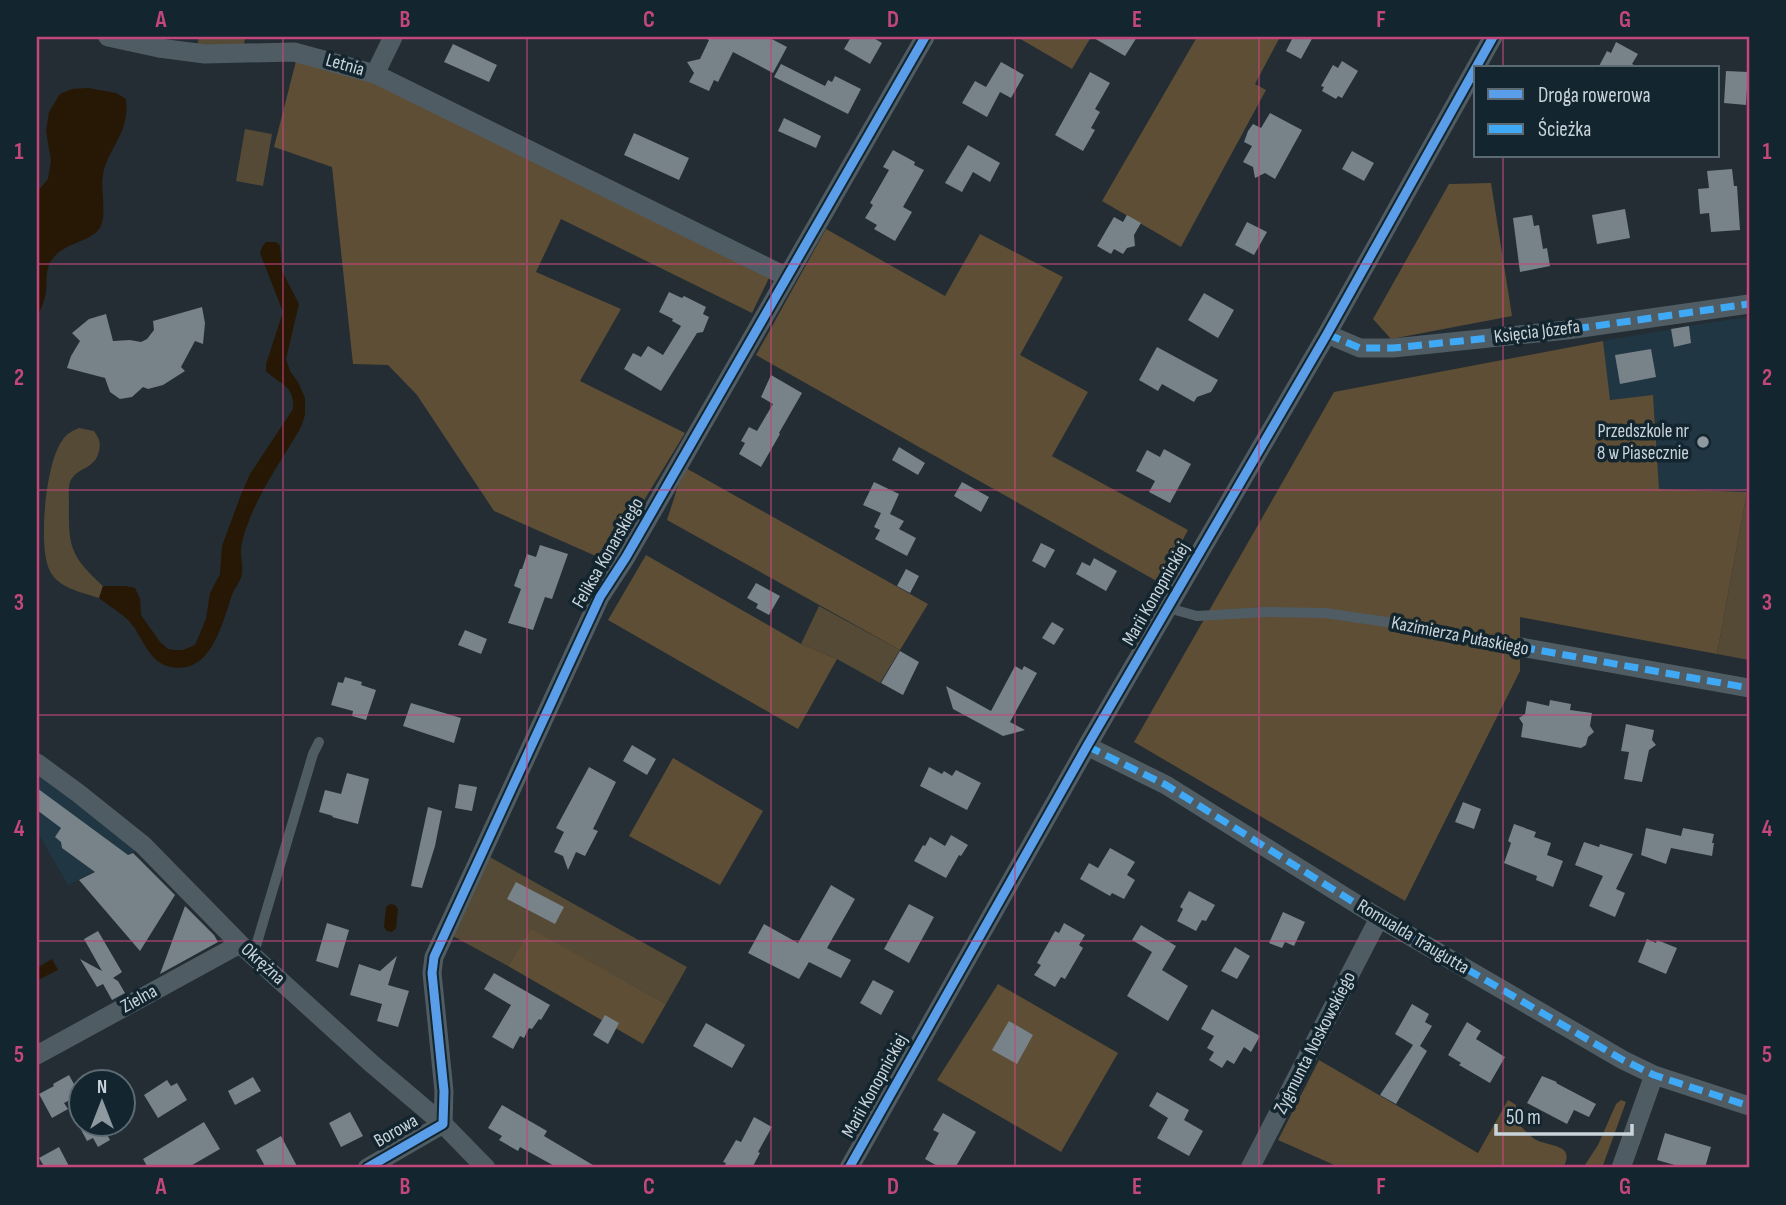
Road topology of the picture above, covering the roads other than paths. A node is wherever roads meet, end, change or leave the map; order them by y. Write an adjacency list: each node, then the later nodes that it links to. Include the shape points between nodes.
1 (108, 37): 7 (street, Letnia, via 205,54 295,52)
2 (393, 37): 7 (street)
3 (925, 37): 8 (street, Feliksa Konarskiego)
4 (1493, 37): 5 (street, Marii Konopnickiej)
5 (1477, 66)
6 (1474, 71): 10 (street, Marii Konopnickiej)
7 (375, 74): 8 (street, Letnia)
8 (787, 277): 22 (street, Feliksa Konarskiego, via 600,597 434,957)
9 (1749, 304): 10 (street, Księcia Józefa, via 1393,348 1360,348)
10 (1327, 334): 11 (street, Marii Konopnickiej)
11 (1168, 608): 12 (lane, Kazimierza Pułaskiego, via 1197,616 1325,613); 15 (street, Marii Konopnickiej)
12 (1521, 647): 13 (street, Kazimierza Pułaskiego)
13 (1749, 688)
14 (319, 742): 18 (lane)
15 (1087, 746): 17 (street, Romualda Traugutta, via 1166,785); 25 (street, Marii Konopnickiej)
16 (37, 763): 18 (street, Okrężna, via 143,845)
17 (1379, 918): 20 (street, Romualda Traugutta); 26 (street, Zygmunta Noskowskiego)
18 (247, 950): 19 (street, Zielna); 22 (street, Okrężna)
19 (37, 1055)
20 (1654, 1075): 21 (street, Romualda Traugutta); 27 (street)
21 (1749, 1107)
22 (443, 1124): 23 (street, Borowa); 24 (street, Okrężna)
23 (367, 1168)
24 (486, 1168)
25 (849, 1168)
26 (1250, 1168)
27 (1621, 1168)

